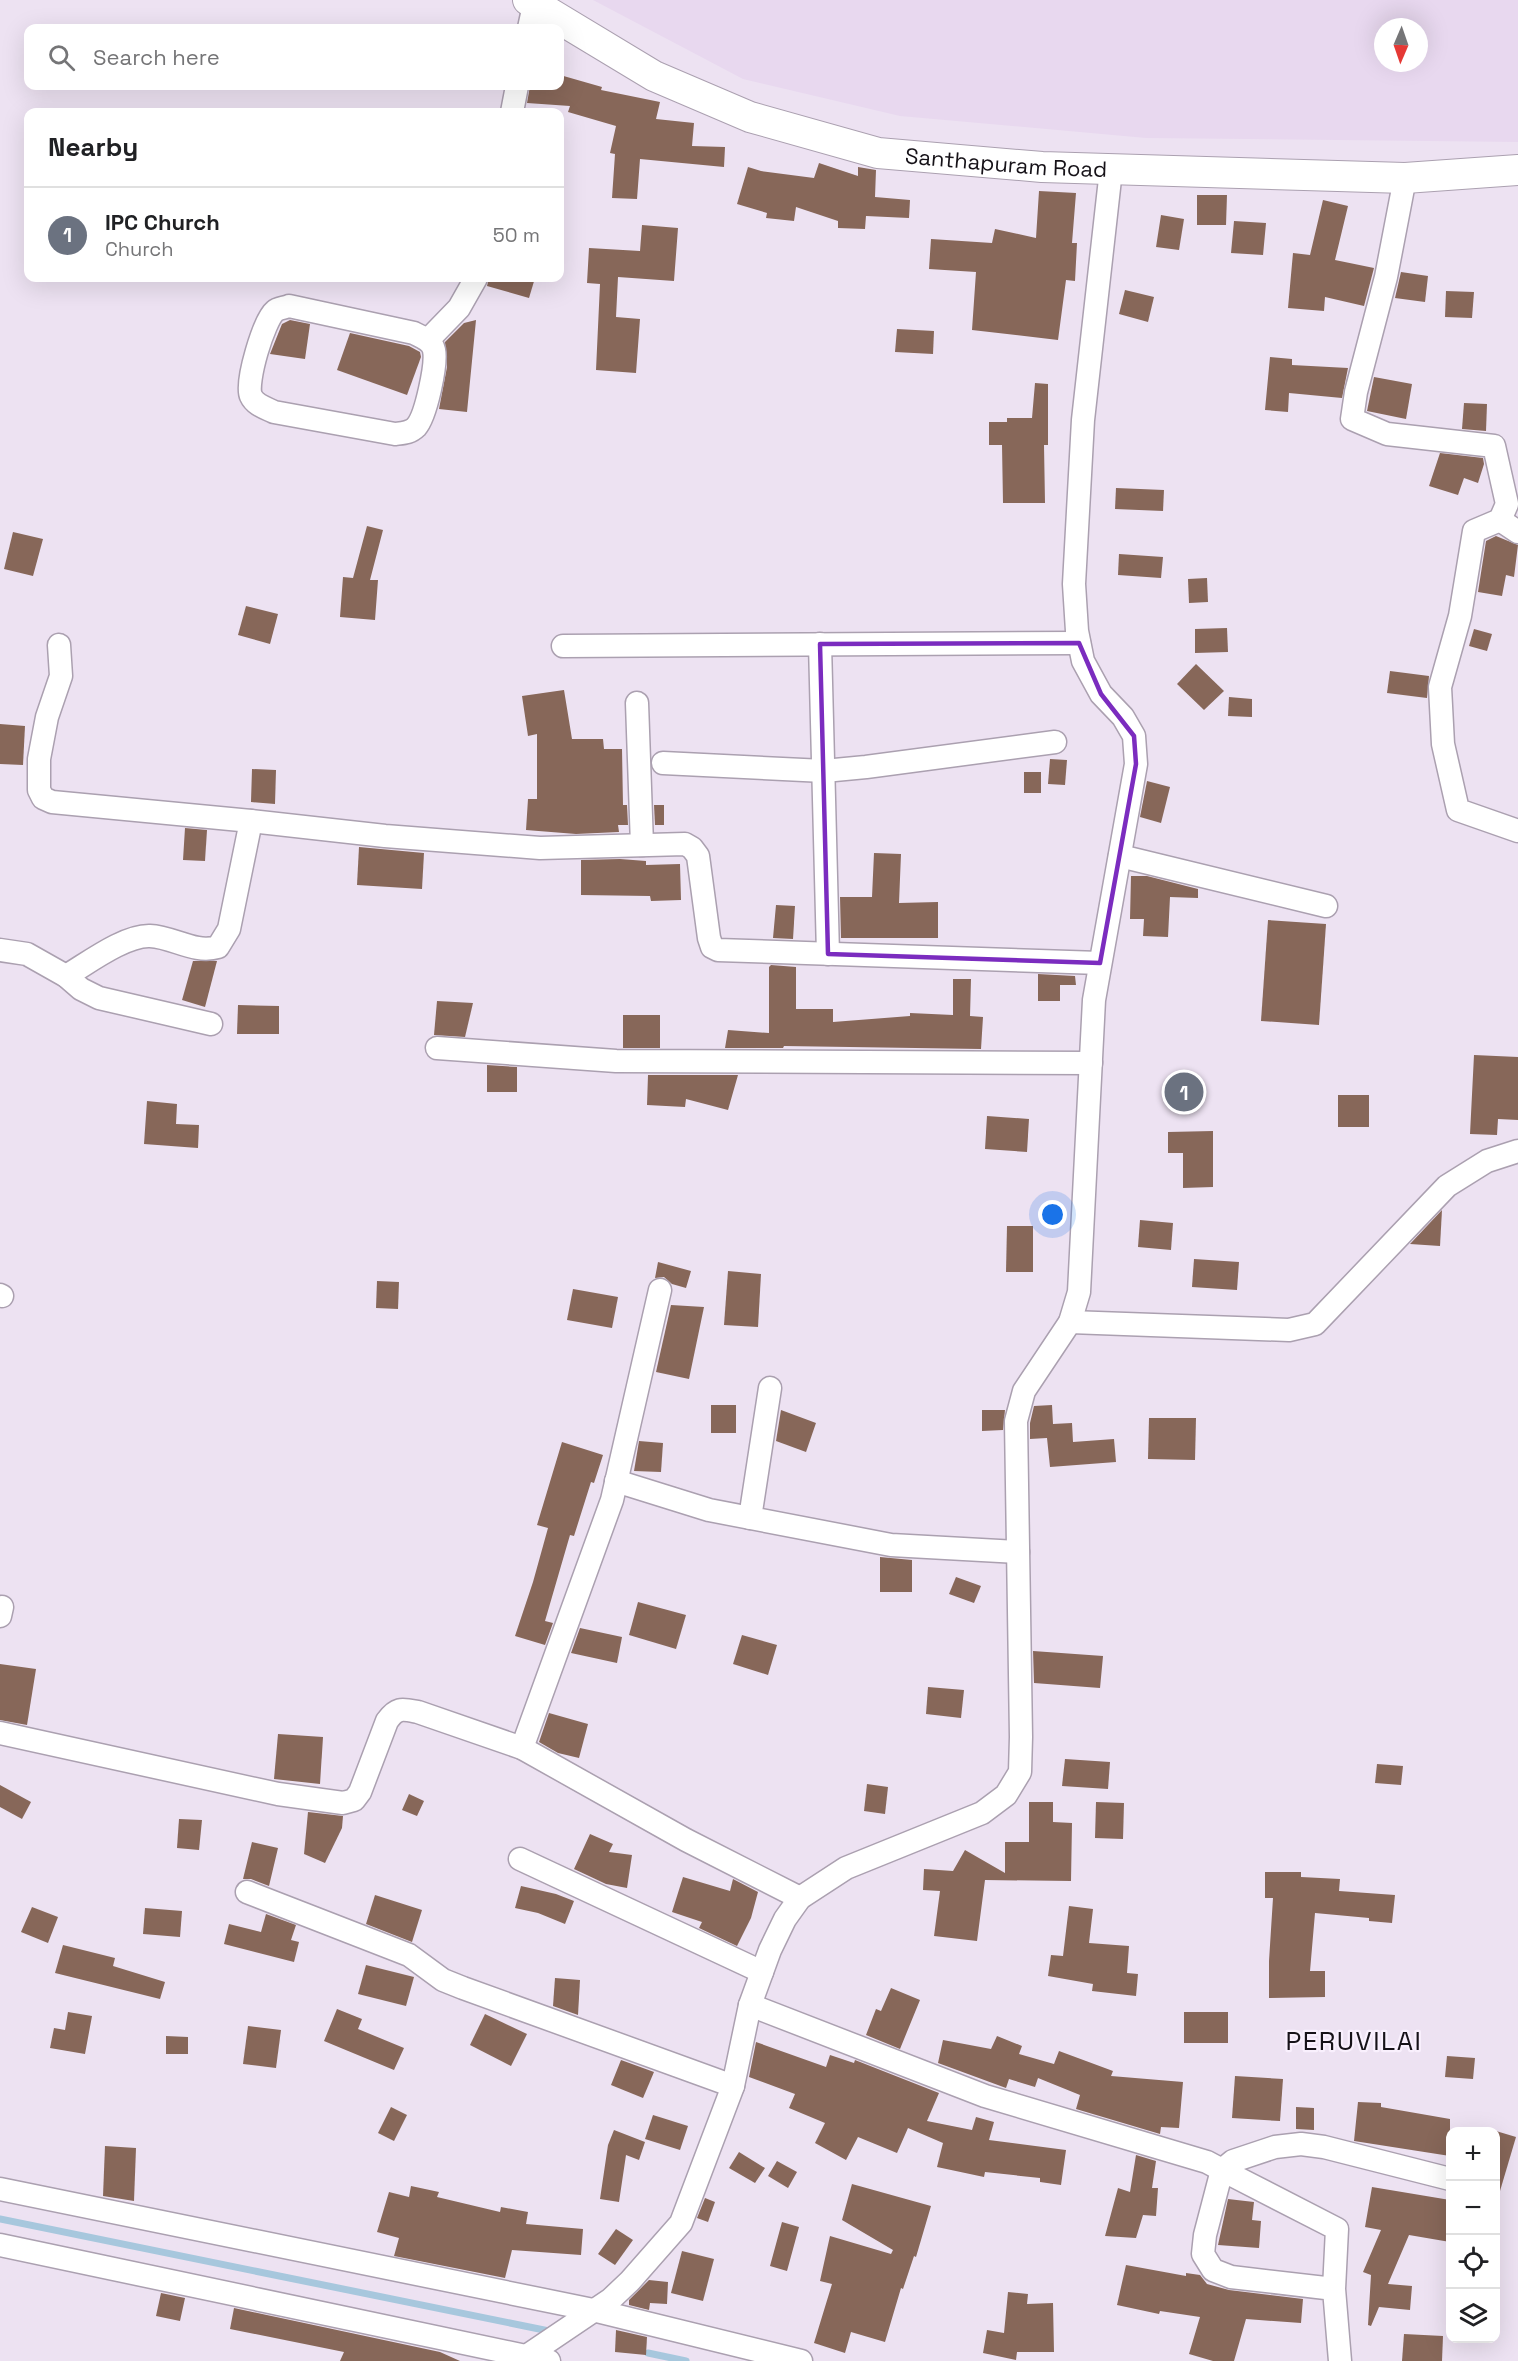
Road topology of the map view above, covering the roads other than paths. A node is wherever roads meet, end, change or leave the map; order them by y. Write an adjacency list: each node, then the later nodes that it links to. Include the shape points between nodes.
1 (530, 11): 2 (main road, Santhapuram Road)
2 (555, 24)
3 (564, 29): 6 (main road, Santhapuram Road, via 654,76 750,117 878,153)
4 (516, 90): 5 (street)
5 (513, 108)
6 (1111, 170): 8 (main road, Santhapuram Road); 12 (street, via 1083,420 1074,584)
7 (1518, 170): 8 (main road, Santhapuram Road)
8 (1405, 178): 11 (street, via 1352,419 1387,434 1494,446)
9 (474, 282): 10 (street, via 459,308)
10 (428, 340): 10 (street, via 434,349 434,365 423,417 408,433 395,434 274,412 260,406 251,396 250,381 266,323 276,310 289,306 414,333)
11 (1509, 526): 21 (street, via 1474,531 1460,616 1440,687 1443,744 1458,810)
12 (1079, 643): 13 (street); 23 (street, via 1083,661 1101,694 1124,717 1134,736 1136,764)
13 (820, 644): 15 (street); 19 (street)
14 (58, 645): 20 (street, via 61,676 46,717 39,759 39,790 43,798)
15 (563, 646)
16 (637, 703): 22 (street)
17 (1055, 742): 19 (street)
18 (663, 764): 19 (street)
19 (824, 771): 26 (street)
20 (251, 821): 22 (street, via 540,848); 28 (street, via 229,929 218,947 200,949 141,936)
21 (1518, 831)
22 (642, 845): 26 (street, via 685,844 698,856 709,938 718,951)
23 (1120, 856): 24 (street); 27 (street)
24 (1326, 906)
25 (0, 950): 28 (street, via 27,954)
26 (828, 954): 27 (street)
27 (1100, 963): 31 (street)
28 (66, 976): 29 (street, via 99,998)
29 (211, 1024)
30 (437, 1048): 31 (street, via 616,1061)
31 (1091, 1063): 34 (street, via 1079,1292)
32 (1518, 1151): 34 (street, via 1487,1161 1447,1186 1315,1324 1289,1330)
33 (660, 1290): 36 (street)
34 (1070, 1322): 38 (street, via 1023,1391 1016,1421)
35 (770, 1388): 37 (street)
36 (616, 1482): 37 (street); 40 (street)
37 (750, 1518): 38 (street, via 891,1545)
38 (1018, 1552): 43 (street, via 1020,1772 1006,1795 982,1814 846,1868)
39 (0, 1733): 40 (street, via 278,1794 343,1803 354,1800 360,1792 393,1712 418,1712)
40 (522, 1748): 43 (street)
41 (520, 1859): 44 (street)
42 (248, 1892): 46 (street, via 409,1955 443,1980 463,1988)
43 (800, 1898): 44 (street, via 785,1919)
44 (762, 1971): 45 (street)
45 (750, 2005): 46 (street); 47 (street, via 986,2096 1207,2162)
46 (733, 2086): 52 (street, via 681,2223 630,2281)
47 (1221, 2170): 48 (street, via 1233,2161 1301,2144); 51 (street, via 1337,2229); 51 (street, via 1203,2254 1213,2270 1231,2277)
48 (1446, 2179)
49 (0, 2189): 52 (street)
50 (0, 2245): 53 (street)
51 (1335, 2289): 56 (street)
52 (593, 2310): 53 (street); 55 (street)
53 (522, 2359): 54 (street)
54 (549, 2361)
55 (801, 2361)
56 (1340, 2361)

